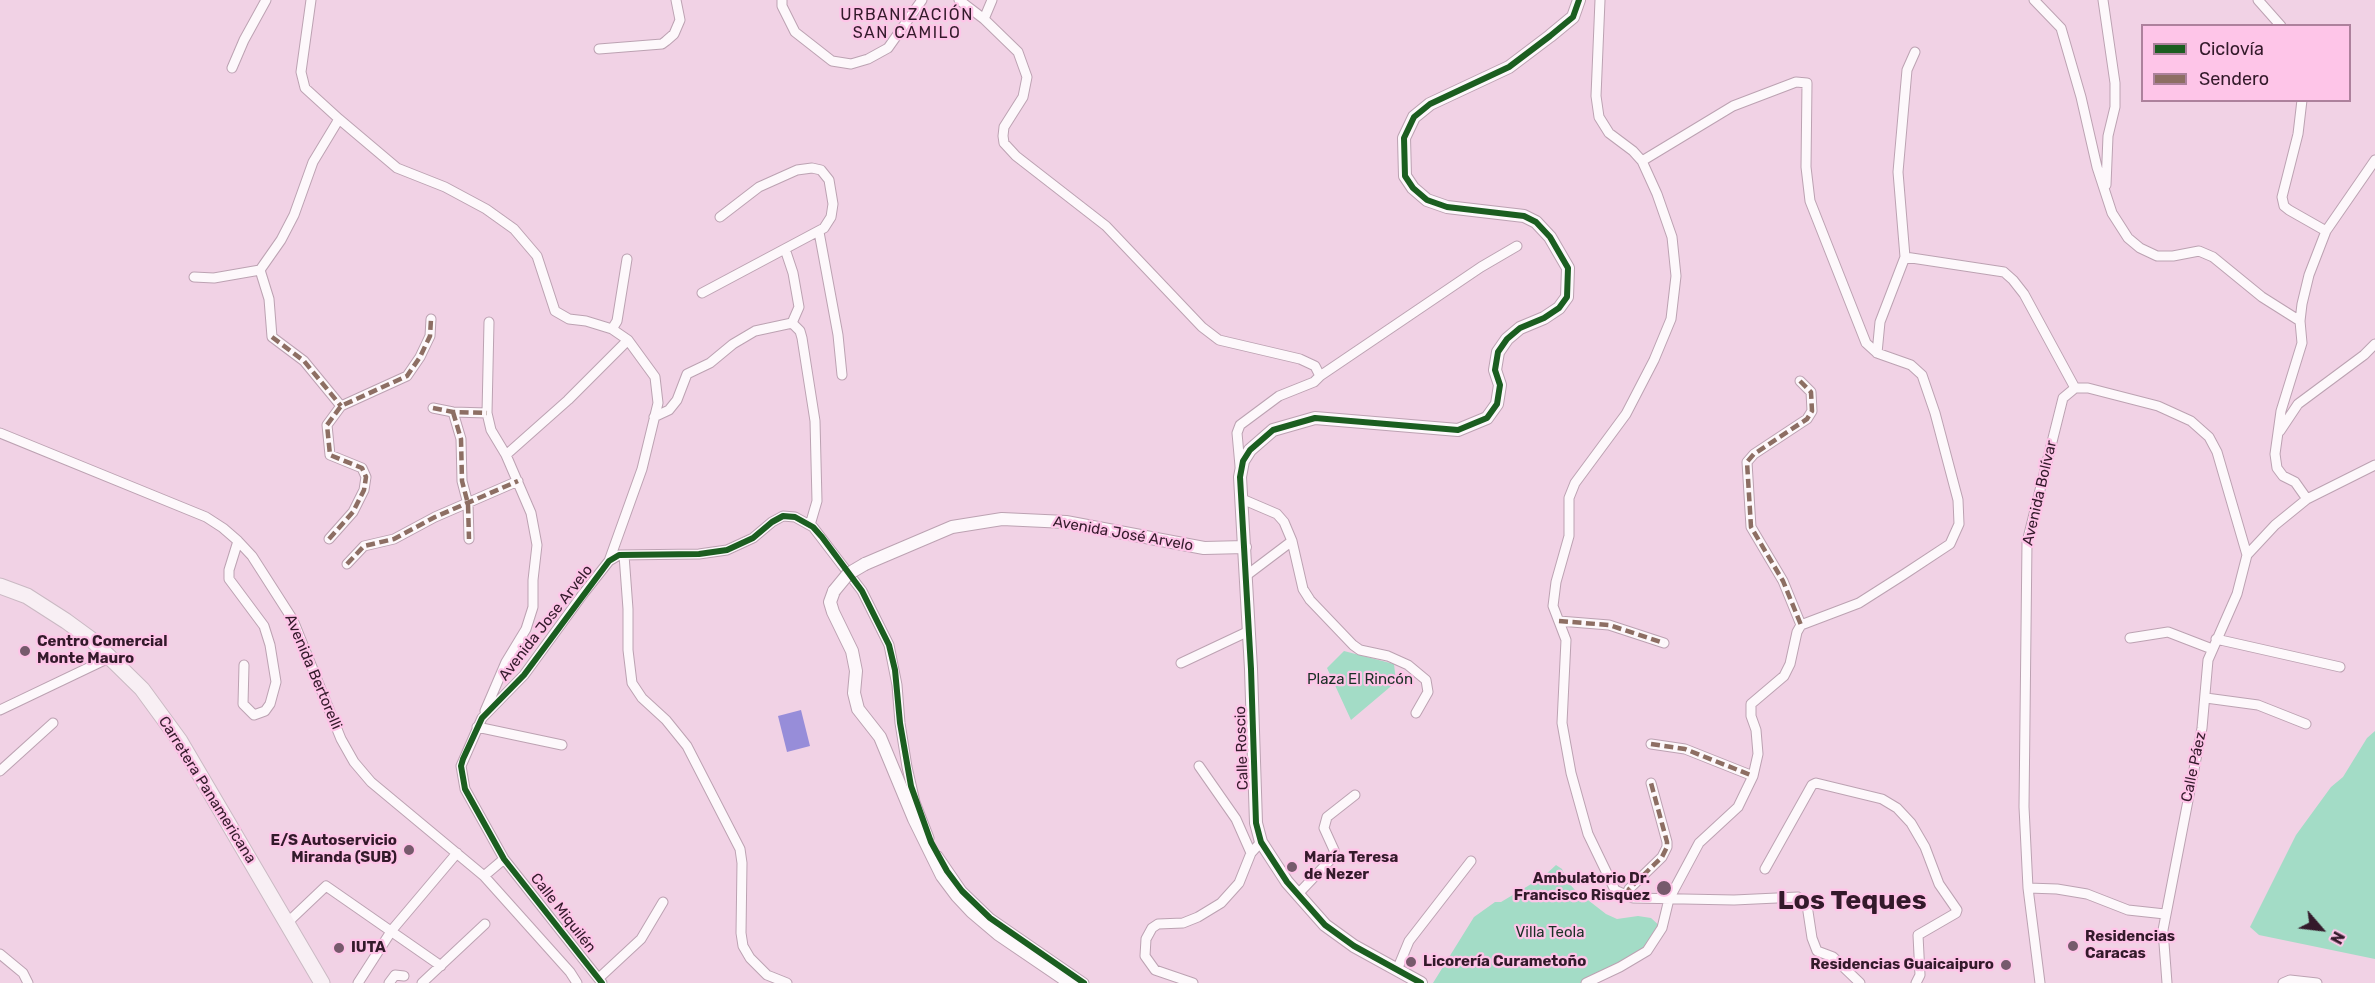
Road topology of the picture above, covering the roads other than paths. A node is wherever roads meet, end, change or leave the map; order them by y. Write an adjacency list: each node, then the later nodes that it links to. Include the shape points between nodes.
1 (266, 0): 17 (street)
2 (311, 0): 19 (street, via 301,72 305,88)
3 (676, 0): 15 (street, via 680,20 674,34 662,44)
4 (782, 0): 5 (street, via 795,32 832,61 851,64 888,48)
5 (922, 0)
6 (959, 0): 13 (street)
7 (992, 0): 13 (street)
8 (1579, 0): 54 (street, via 1573,16 1551,36 1509,67 1430,104 1414,117 1404,138 1405,176 1427,200 1448,207 1524,216 1550,237 1568,268 1567,297 1559,308 1520,328 1498,352 1497,404 1487,418 1458,430 1315,418 1273,430 1250,450)
9 (1600, 0): 21 (street, via 1596,96 1599,117 1609,133)
10 (2034, 0): 22 (street, via 2061,28)
11 (2103, 0): 22 (street, via 2115,83)
12 (2258, 0): 14 (street)
13 (984, 19): 42 (street, via 1018,52 1026,77 1023,97 1004,127 1004,143 1016,156 1106,226 1219,340 1300,359 1315,366)
14 (2280, 24)
15 (599, 50)
16 (1915, 52): 28 (street, via 1907,70 1898,172)
17 (232, 68)
18 (2302, 102): 24 (street, via 2282,197 2289,210)
19 (339, 119): 30 (street, via 313,162 281,240); 37 (street, via 398,168 445,187 514,229 537,256 555,311 569,319)
20 (2375, 160): 24 (street)
21 (1642, 161): 40 (street, via 1733,106 1796,82 1807,83 1806,167 1810,201 1866,344); 71 (street, via 1672,237 1676,276 1671,319 1626,414 1575,483 1569,498 1569,536 1553,606)
22 (2106, 193): 34 (street, via 2112,213 2140,248 2157,256 2199,251 2213,257 2262,297)
23 (720, 217): 25 (street, via 765,184 796,170 812,168 827,176 833,197 831,217)
24 (2326, 231): 34 (street, via 2309,275)
25 (819, 232): 27 (street); 41 (street)
26 (1517, 246): 42 (street)
27 (785, 249): 32 (street); 36 (street, via 799,307)
28 (1905, 257): 40 (street, via 1880,322); 44 (street, via 2004,272 2024,294)
29 (627, 259): 37 (street, via 617,321)
30 (260, 270): 31 (street, via 214,278); 45 (street, via 269,299 272,337 304,361)
31 (194, 277)
32 (702, 292)
33 (431, 319): 45 (street, via 430,336 407,376)
34 (2300, 321): 51 (street, via 2302,343)
35 (489, 322): 48 (street)
36 (792, 323): 49 (street, via 750,334 710,363 687,374 677,400 669,410); 59 (street, via 802,338 815,421 816,501)
37 (612, 329): 38 (street)
38 (628, 340): 49 (street, via 655,377 658,403); 52 (street)
39 (2375, 344): 51 (street, via 2298,404)
40 (1878, 353): 72 (street, via 1911,365 1922,375 1958,500 1959,524 1950,544 1859,603)
41 (842, 375)
42 (1320, 376): 54 (street, via 1279,396 1240,425)
43 (1800, 381): 72 (street, via 1811,392 1812,411 1807,419 1747,462 1751,527 1783,581)
44 (2075, 388): 66 (street, via 2158,406 2191,421 2209,437 2224,471); 104 (street, Avenida Bolívar, via 2063,398 2027,542 2024,807)
45 (341, 406): 60 (street, via 327,425 330,455 362,468 366,477 353,512)
46 (433, 408): 47 (street)
47 (453, 412): 48 (street); 58 (street)
48 (487, 413): 52 (street, via 491,430)
49 (654, 417): 67 (street, via 642,469)
50 (0, 433): 62 (street, Avenida Bertorelli, via 206,517)
51 (2279, 433): 57 (street, via 2277,468 2295,482)
52 (506, 455): 55 (street)
53 (2375, 465): 57 (street)
54 (1240, 477): 56 (street, Calle Roscio)
55 (518, 481): 58 (street); 86 (street, via 531,513 537,545 534,607)
56 (1242, 499): 63 (street, via 1277,514); 64 (street, Calle Roscio)
57 (2307, 499): 66 (street)
58 (468, 504): 61 (street); 68 (street, via 394,539 364,546)
59 (810, 525): 65 (street, Avenida Jose Arvelo, via 783,516 753,538 727,550); 88 (street, via 862,591 889,645)
60 (329, 539)
61 (469, 539)
62 (238, 541): 80 (street, via 229,579 264,626 276,682 270,704 254,715 243,704); 98 (street, Avenida Bertorelli, via 293,620 354,762 371,782)
63 (1292, 541): 69 (street); 84 (street, via 1300,579 1310,600 1353,645 1408,665 1426,680 1428,693)
64 (1245, 547): 69 (street, Calle Roscio); 91 (street, Avenida José Arvelo, bridge, via 1204,548 1066,522 1002,519 951,527 865,564 848,574 830,602 852,651 858,709)
65 (624, 555): 67 (street, Avenida Jose Arvelo); 125 (street, via 632,683 687,746 740,849 741,933 750,958 766,975)
66 (2247, 555): 75 (street, Calle Páez, via 2237,594)
67 (609, 561): 86 (street, Avenida Jose Arvelo, via 524,675)
68 (347, 564)
69 (1246, 575): 73 (street, Calle Roscio)
70 (0, 586): 78 (main road, Carretera Panamericana, via 66,621)
71 (1558, 621): 76 (street, via 1609,625); 106 (street, via 1566,640 1562,723 1571,773 1588,834 1611,884)
72 (1800, 625): 94 (street, via 1784,676 1751,704 1758,754)
73 (1249, 631): 79 (street); 97 (street, Calle Roscio, via 1256,823)
74 (2130, 638): 77 (street, via 2168,632)
75 (2216, 639): 77 (street, Calle Páez); 81 (street)
76 (1664, 643)
77 (2212, 649): 82 (street, Calle Páez)
78 (111, 657): 83 (street); 110 (main road, Carretera Panamericana, via 142,689 180,741)
79 (1181, 663)
80 (244, 665)
81 (2340, 667)
82 (2206, 699): 87 (street, via 2258,705); 109 (street, Calle Páez)
83 (0, 710)
84 (1416, 713)
85 (53, 723): 93 (street)
86 (479, 723): 90 (street); 100 (street, Avenida Jose Arvelo, via 463,759 462,779)
87 (2306, 724)
88 (903, 739): 91 (street); 127 (street, via 911,786 947,871 990,918)
89 (1651, 744): 94 (street, via 1685,749)
90 (562, 745)
91 (884, 745): 126 (street, via 933,860 957,896 998,934)
92 (1199, 766): 99 (street, via 1236,819)
93 (0, 771)
94 (1753, 776): 107 (street, via 1738,807 1699,843)
95 (1651, 783): 106 (street, via 1667,847)
96 (1355, 795): 105 (street, via 1327,817 1324,828 1334,856)
97 (1261, 842): 99 (street); 105 (street, Calle Roscio)
98 (457, 853): 103 (street, Avenida Bertorelli); 112 (street)
99 (1251, 853): 128 (street, via 1239,883 1221,903 1183,923 1158,924 1146,939 1145,956 1155,969)
100 (504, 859): 103 (street); 117 (street, Calle Miquilén)
101 (1471, 861): 115 (street, via 1410,941)
102 (1765, 869): 132 (street, via 1816,783 1881,799 1897,808 1925,847 1939,884 1956,910 1956,914 1918,935 1920,975)
103 (484, 876): 124 (street, Avenida Bertorelli)
104 (2028, 888): 109 (street, via 2087,894 2128,910); 133 (street, Avenida Bolívar)
105 (1298, 894): 115 (street, Calle Roscio, via 1325,925)
106 (1626, 896): 107 (street)
107 (1669, 899): 130 (street, via 1662,928 1647,951); 131 (street, via 1798,897 1808,905 1817,951 1833,957)
108 (663, 902): 117 (street, via 641,939)
109 (2165, 914): 134 (street, Calle Páez)
110 (287, 923): 112 (street, via 326,886); 120 (main road, Carretera Panamericana)
111 (485, 924): 114 (street)
112 (392, 930): 114 (street); 121 (street)
113 (0, 954): 119 (street, via 23,973)
114 (441, 966): 123 (street)
115 (1397, 970): 129 (street, Calle Roscio)
116 (404, 976): 122 (street, via 395,975)
117 (601, 980)
118 (2317, 982): 135 (street)
119 (28, 983)
120 (322, 983)
121 (358, 983)
122 (389, 983)
123 (422, 983)
124 (577, 983)
125 (787, 983)
126 (1070, 983)
127 (1084, 983)
128 (1193, 983)
129 (1421, 983)
130 (1586, 983)
131 (1860, 983)
132 (1916, 983)
133 (2040, 983)
134 (2167, 983)
135 (2283, 983)

